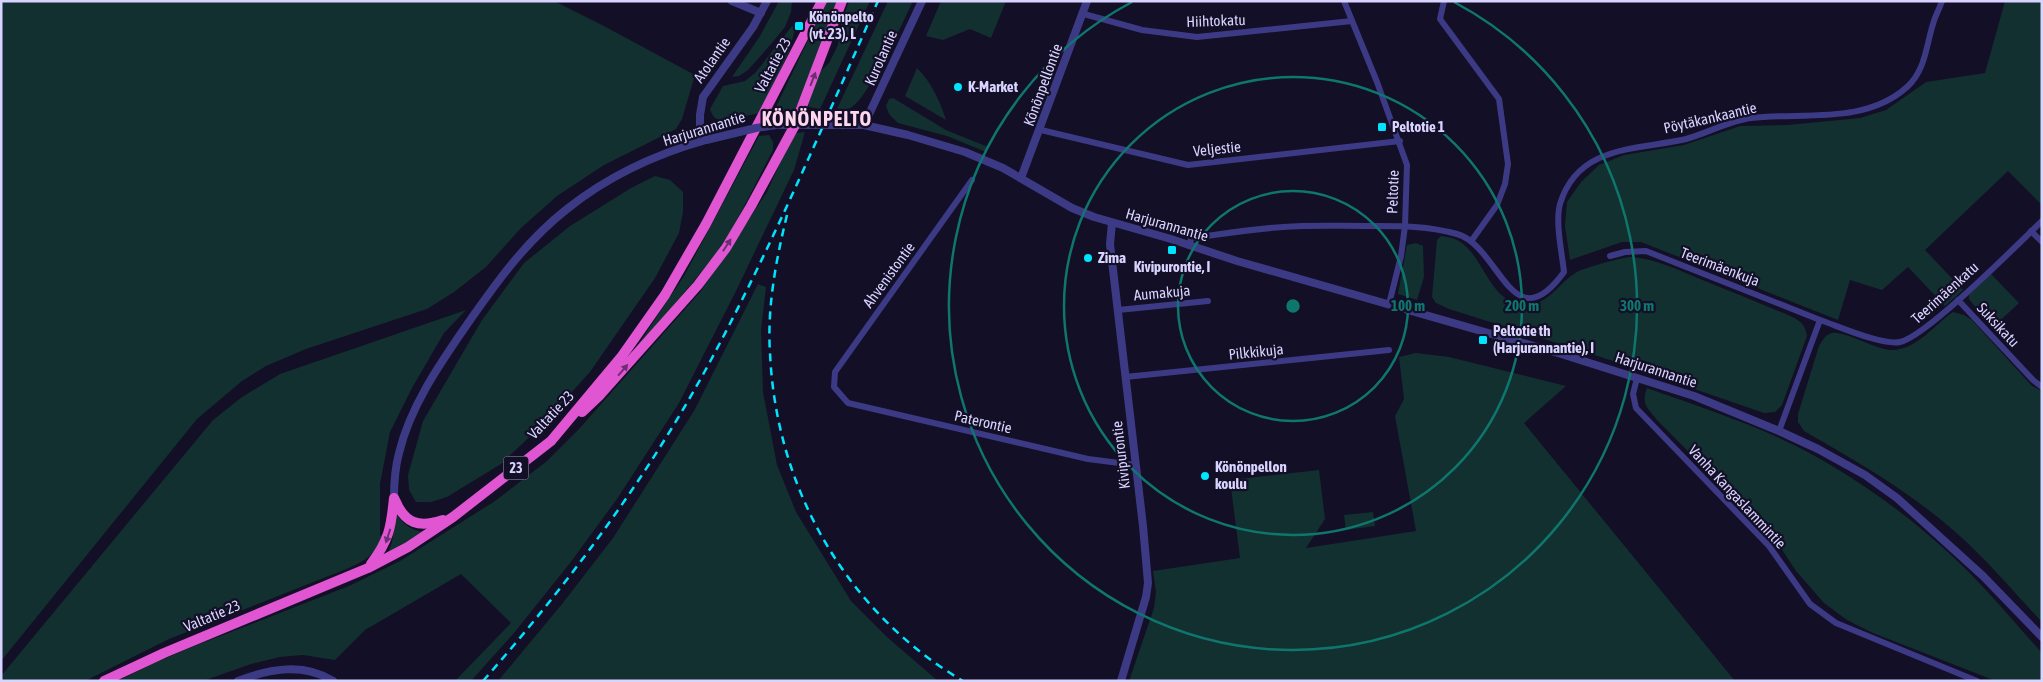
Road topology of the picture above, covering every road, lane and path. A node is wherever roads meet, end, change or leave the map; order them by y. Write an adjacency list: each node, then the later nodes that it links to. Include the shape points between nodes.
1 (732, 1): 10 (street)
2 (767, 1): 10 (street, Atolantie)
3 (822, 1): 39 (highway, Valtatie 23 / 23, via 706,224 665,295 622,356)
4 (842, 1): 13 (highway, one-way to 4)
5 (922, 1): 14 (street, Kurolantie)
6 (1087, 1): 11 (street, Könönpellontie)
7 (1344, 1): 12 (street, Peltotie)
8 (1444, 1): 24 (street, via 1440,19 1499,99 1508,164 1497,205)
9 (1942, 1): 24 (street, Pöytäkankaantie, via 1921,70 1908,86 1881,105 1855,112 1750,118 1684,139 1617,150 1592,162 1567,188 1560,205 1558,217 1564,272 1544,293 1532,298 1522,297)
10 (761, 13): 16 (street, Atolantie, via 703,98 700,115)
11 (1084, 14): 12 (street, Hiihtokatu, via 1142,30 1196,37); 15 (street, Könönpellontie)
12 (1352, 21): 17 (street, Peltotie)
13 (799, 125): 14 (street, Harjurannantie, bridge); 16 (street, Harjurannantie, bridge, via 756,128); 39 (highway, one-way to 13, via 600,395 698,284 726,248)
14 (864, 125): 18 (street, Harjurannantie, via 965,152)
15 (1041, 130): 17 (street, Veljestie, via 1188,165); 18 (street, Könönpellontie)
16 (703, 141): 41 (street, Harjurannantie, via 646,162 595,189 567,209 515,259 428,384 399,453)
17 (1400, 141): 22 (street, Peltotie, via 1407,165)
18 (1022, 178): 21 (street, Harjurannantie, via 1072,208)
19 (972, 180): 36 (street, Ahvenistontie, via 835,372)
20 (2042, 221): 23 (street, Teerimäenkatu)
21 (1112, 223): 26 (street, Harjurannantie); 31 (street, Kivipurontie, via 1110,244)
22 (1405, 226): 24 (street, via 1443,230); 26 (street, via 1283,227 1192,238); 30 (street, Peltotie)
23 (2031, 231): 25 (street); 28 (street, Teerimäenkatu)
24 (1472, 240)
25 (2042, 242)
26 (1188, 244): 30 (street, Harjurannantie, via 1236,261)
27 (1610, 256): 32 (street, Teerimäenkuja, via 1646,251)
28 (1958, 300): 32 (street, Teerimäenkatu, via 1921,332 1901,342 1884,341); 37 (street, Suksikatu)
29 (1208, 301): 31 (street, Aumakuja)
30 (1389, 304): 35 (street, Harjurannantie)
31 (1118, 310): 34 (street, Kivipurontie)
32 (1820, 320): 38 (street)
33 (1389, 350): 34 (street, Pilkkikuja)
34 (1125, 377): 40 (street, Kivipurontie)
35 (1637, 378): 38 (street, Harjurannantie, via 1694,396); 49 (street, Vanha Kangaslammintie, via 1633,394 1636,408 1769,546 1810,604 1836,623)
36 (834, 387): 40 (street, Paterontie, via 848,404 1088,459)
37 (2042, 387)
38 (1779, 430): 44 (street, Harjurannantie, via 1865,475 1898,498)
39 (551, 441): 42 (highway, Valtatie 23 / 23)
40 (1135, 465): 48 (street, Kivipurontie, via 1148,583)
41 (394, 498): 42 (highway, via 400,514 409,521 435,523); 43 (highway, one-way to 43, via 389,534)
42 (453, 516): 43 (highway, Valtatie 23 / 23, via 408,547)
43 (368, 568): 45 (highway, Valtatie 23 / 23)
44 (2042, 636)
45 (104, 681)
46 (238, 681): 47 (street, via 268,671 297,669 311,671)
47 (333, 681)
48 (1121, 681)
49 (1977, 681)

